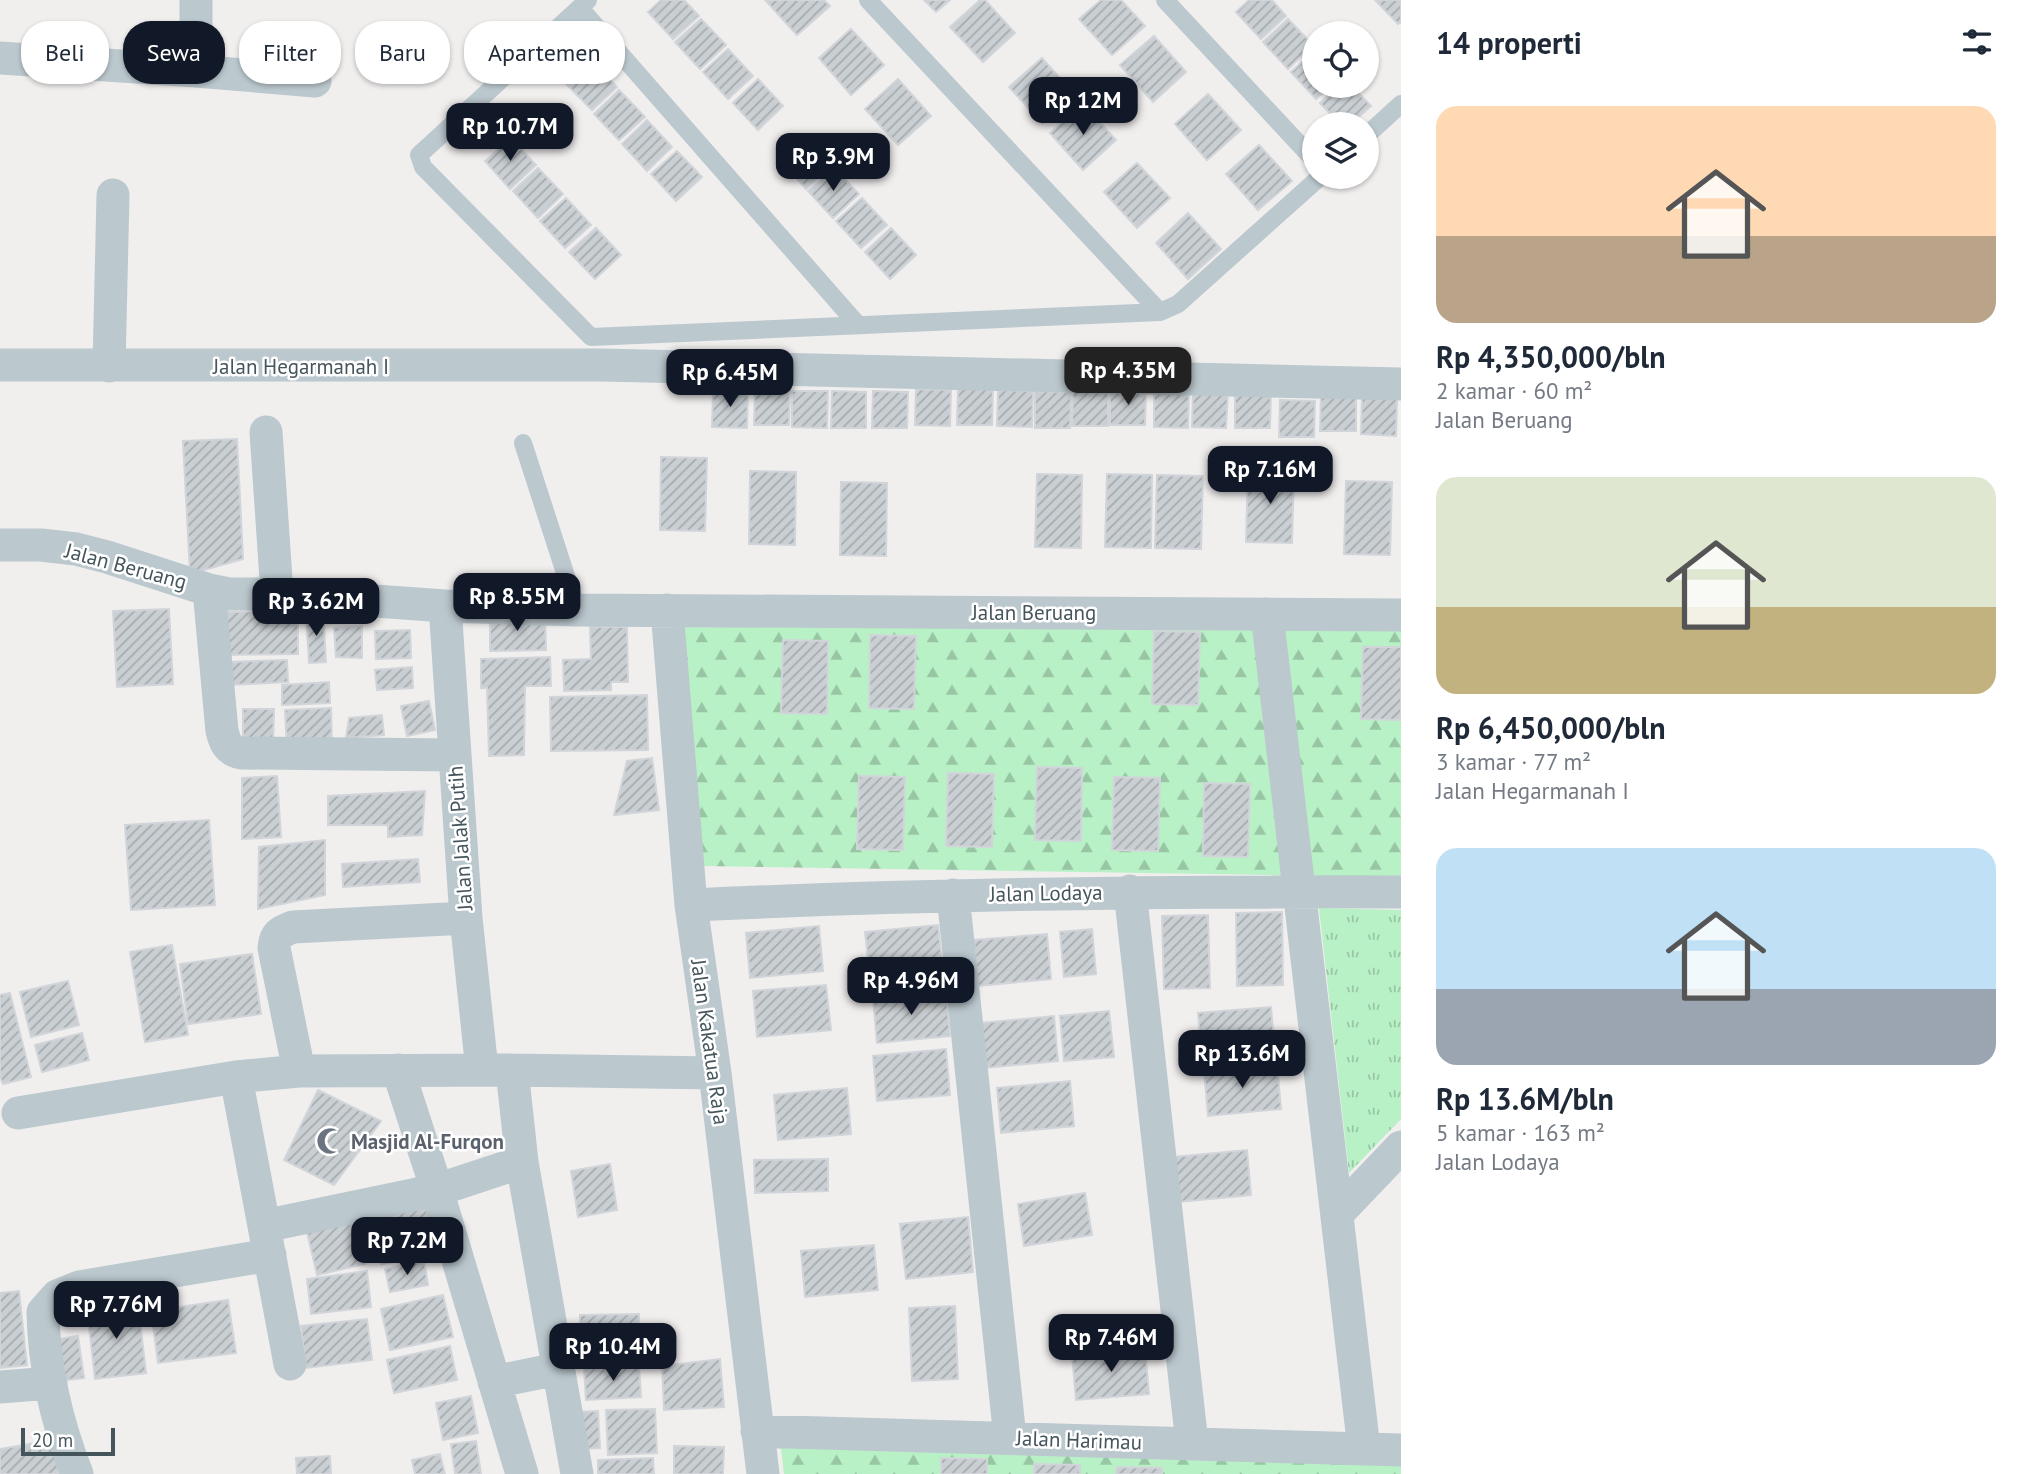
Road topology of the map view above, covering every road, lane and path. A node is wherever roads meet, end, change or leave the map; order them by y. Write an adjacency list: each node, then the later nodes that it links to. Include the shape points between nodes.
1 (195, 0): 5 (street)
2 (868, 0): 13 (lane)
3 (1165, 0): 10 (lane)
4 (584, 4): 14 (lane); 14 (lane, via 419,155 423,167 591,337)
5 (195, 21)
6 (0, 58): 7 (street)
7 (123, 66)
8 (1401, 104): 9 (lane)
9 (1379, 124)
10 (1302, 147)
11 (1307, 189): 13 (lane, via 1178,304)
12 (113, 195): 16 (street)
13 (1160, 312): 14 (lane)
14 (858, 325)
15 (0, 365): 16 (street, Jalan Hegarmanah I)
16 (109, 366): 17 (street, Jalan Hegarmanah I, via 602,365)
17 (1401, 384)
18 (266, 432): 22 (street)
19 (523, 443): 24 (lane)
20 (0, 545): 21 (street, Jalan Beruang, via 76,549)
21 (209, 590): 22 (street, Jalan Beruang); 28 (street, via 222,732 230,749 241,753)
22 (277, 594): 23 (street, Jalan Beruang)
23 (446, 606): 24 (street, Jalan Beruang); 28 (street, Jalan Jalak Putih)
24 (577, 610): 25 (street, Jalan Beruang)
25 (667, 610): 26 (street, Jalan Beruang); 33 (street, Jalan Kakatua Raja)
26 (1267, 614): 27 (street, Jalan Beruang); 30 (street)
27 (1401, 615)
28 (455, 755): 34 (street, Jalan Jalak Putih)
29 (1130, 891): 30 (street, Jalan Lodaya); 32 (street, Jalan Lodaya); 53 (street)
30 (1299, 891): 31 (street, Jalan Lodaya); 44 (street)
31 (1401, 892)
32 (953, 895): 33 (street, Jalan Lodaya); 52 (street)
33 (691, 905): 38 (street, Jalan Kakatua Raja)
34 (466, 918): 36 (street, Jalan Jalak Putih); 37 (street, via 293,927 281,932 274,948)
35 (398, 1070): 36 (street); 37 (street); 43 (street)
36 (497, 1070): 38 (street); 42 (street, Jalan Jalak Putih)
37 (299, 1071): 39 (street)
38 (715, 1073): 51 (street, Jalan Kakatua Raja)
39 (236, 1077): 40 (street); 45 (street)
40 (18, 1113)
41 (1401, 1147): 44 (street)
42 (522, 1162): 43 (street); 47 (street, Jalan Jalak Putih)
43 (437, 1190): 45 (street); 48 (street)
44 (1337, 1214): 54 (street)
45 (267, 1240): 46 (street); 49 (street, via 57,1296 43,1312)
46 (290, 1364)
47 (558, 1369): 48 (street); 58 (street, Jalan Jalak Putih)
48 (494, 1382): 57 (street)
49 (51, 1383): 50 (street); 56 (street)
50 (0, 1387)
51 (757, 1431): 52 (street, Jalan Harimau); 59 (street, Jalan Kakatua Raja)
52 (1010, 1438): 53 (street, Jalan Harimau)
53 (1192, 1443): 54 (street, Jalan Harimau)
54 (1364, 1449): 55 (street, Jalan Harimau)
55 (1401, 1450)
56 (77, 1474)
57 (522, 1474)
58 (577, 1474)
59 (763, 1474)

